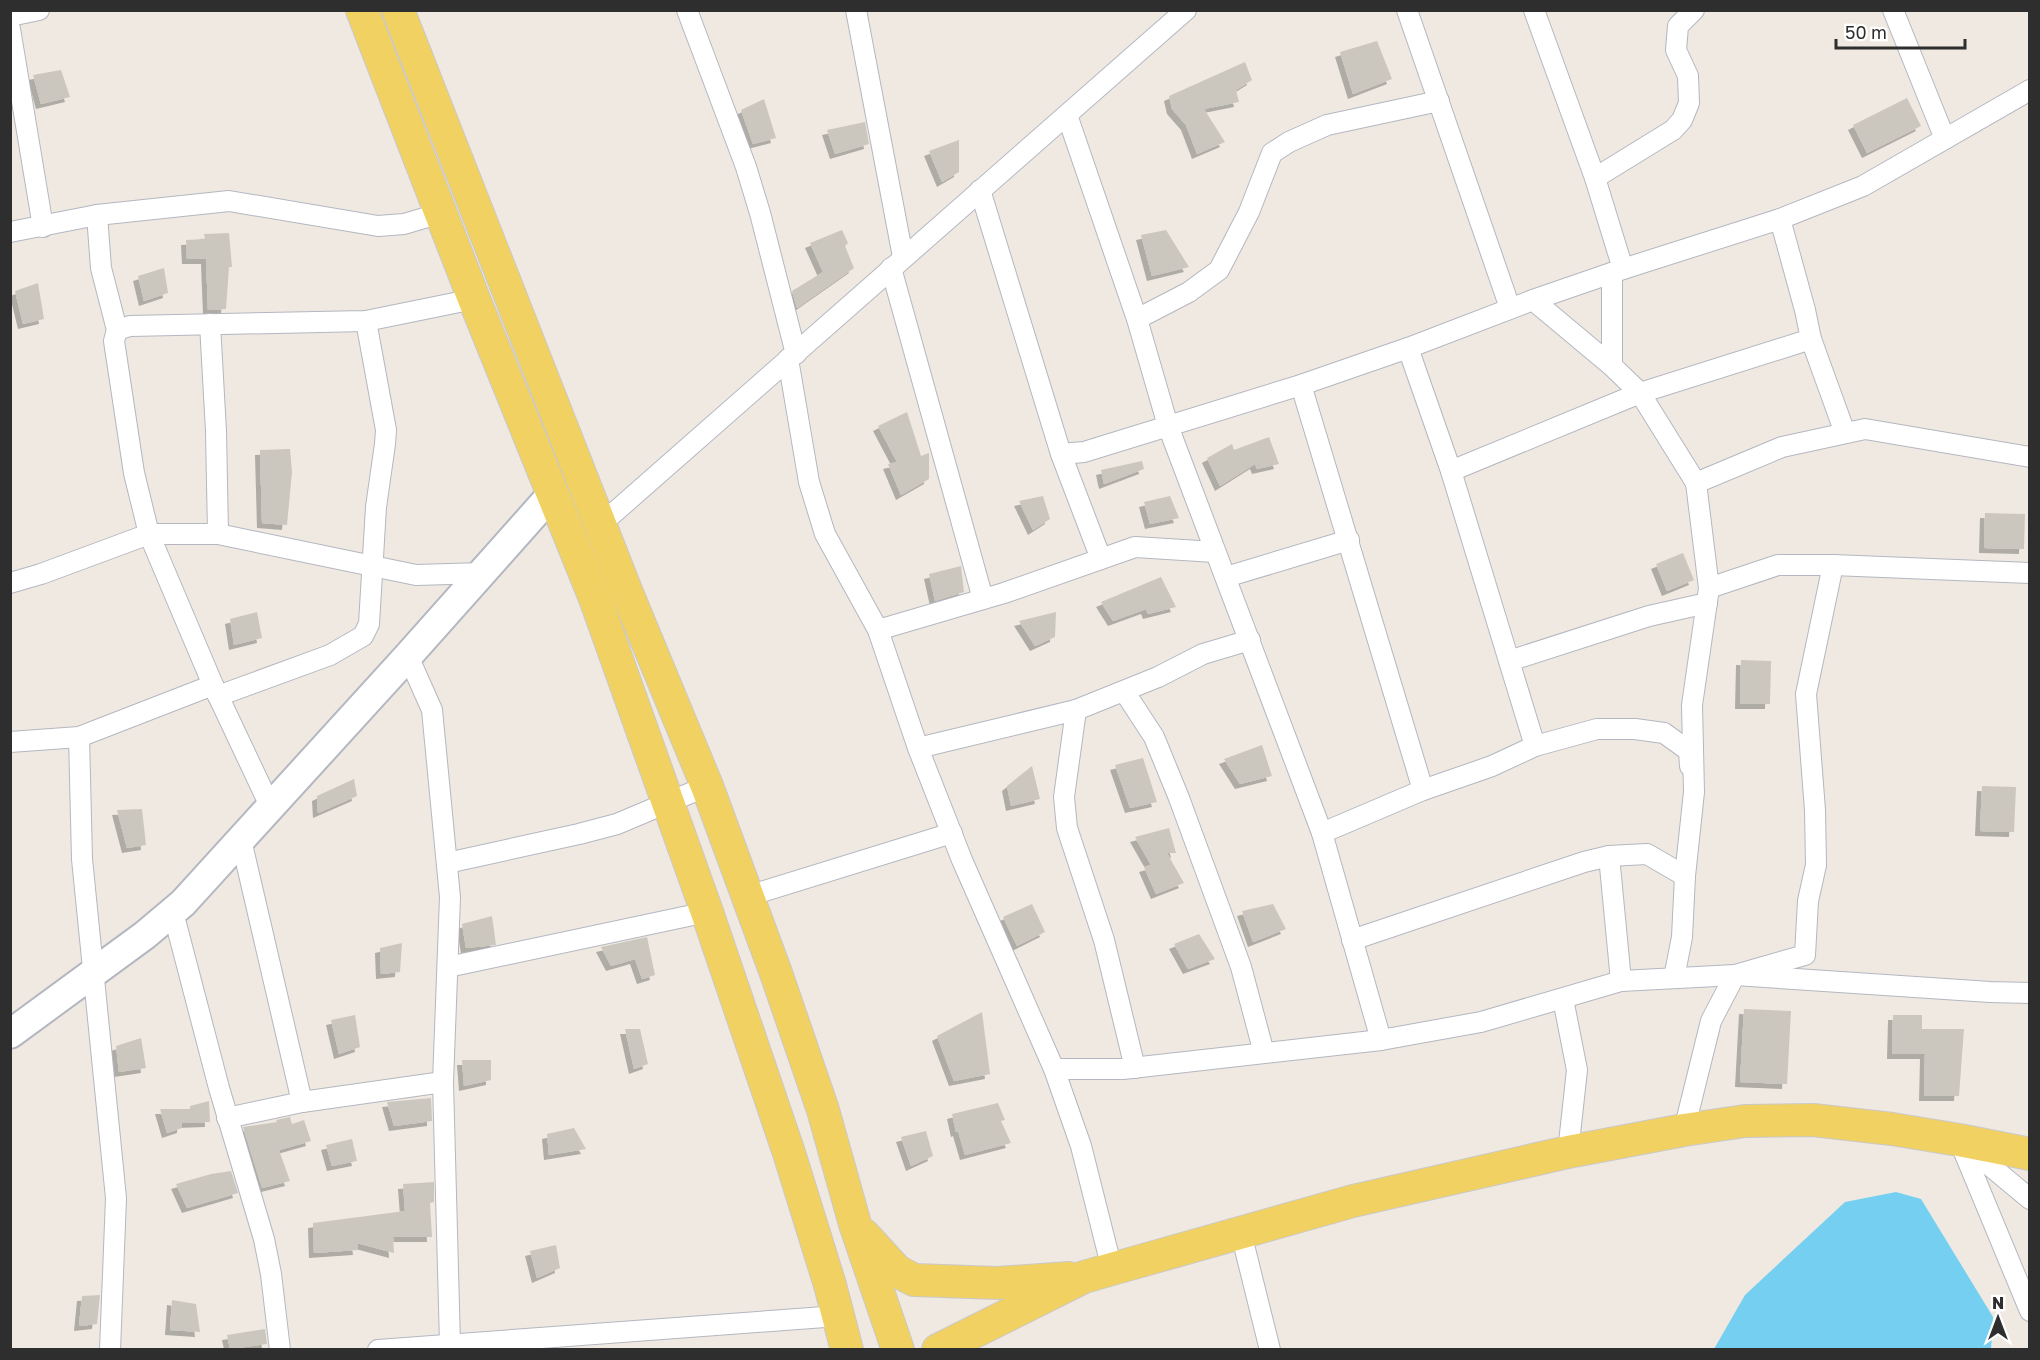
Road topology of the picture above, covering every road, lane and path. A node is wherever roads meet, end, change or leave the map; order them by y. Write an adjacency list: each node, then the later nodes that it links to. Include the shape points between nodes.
1 (39, 10): 11 (street)
2 (362, 10): 19 (main road)
3 (398, 10): 46 (main road)
4 (687, 10): 35 (street, via 760,213)
5 (856, 10): 24 (street)
6 (1186, 10): 15 (street)
7 (1407, 10): 14 (street)
8 (1533, 10): 17 (street)
9 (1694, 10): 17 (street, via 1678,26 1676,50 1688,76 1689,103 1682,120)
10 (1893, 10): 16 (street)
11 (10, 16)
12 (10, 29): 22 (street)
13 (2030, 90): 16 (street)
14 (1438, 101): 28 (street); 29 (street, via 1327,125 1272,153 1249,212 1219,270 1189,292)
15 (1067, 115): 18 (street); 29 (street)
16 (1945, 139): 21 (street, via 1863,186)
17 (1595, 178): 25 (street)
18 (980, 190): 24 (street); 41 (street)
19 (441, 213): 20 (street, via 405,224 378,226 229,201); 26 (main road)
20 (97, 215): 22 (street); 32 (street, via 101,268)
21 (1780, 219): 25 (street); 33 (street)
22 (42, 226): 23 (street)
23 (10, 232)
24 (897, 263): 35 (street); 59 (street)
25 (1617, 271): 27 (street); 36 (street)
26 (474, 299): 30 (street); 45 (main road)
27 (1533, 300): 28 (street); 36 (street)
28 (1510, 308): 34 (street)
29 (1137, 319): 39 (street)
30 (366, 321): 31 (street); 53 (street, via 386,430)
31 (210, 324): 32 (street, via 130,326); 48 (street)
32 (117, 330): 47 (street, via 114,340 134,473)
33 (1811, 339): 38 (street); 40 (street)
34 (1408, 348): 37 (street); 43 (street)
35 (792, 356): 46 (street); 60 (street, via 809,482 835,552)
36 (1612, 366): 38 (street)
37 (1301, 385): 39 (street); 49 (street)
38 (1640, 393): 43 (street); 44 (street)
39 (1168, 426): 41 (street, via 1084,452); 50 (street)
40 (1845, 433): 42 (street, via 1865,429); 44 (street, via 1782,447)
41 (1061, 454): 51 (street)
42 (2030, 457)
43 (1451, 471): 63 (street)
44 (1696, 483): 58 (street)
45 (553, 493): 54 (street); 74 (main road)
46 (600, 525): 71 (main road)
47 (149, 534): 48 (street); 57 (street); 64 (street)
48 (218, 534): 53 (street)
49 (1349, 540): 56 (street); 72 (street)
50 (1215, 552): 51 (street, via 1135,547); 56 (street)
51 (1101, 559): 59 (street)
52 (1833, 565): 55 (street); 58 (street, via 1778,565); 88 (street, via 1806,694 1816,865 1808,901 1805,955)
53 (372, 567): 54 (street, via 416,575); 64 (street, via 369,624 363,636 330,655)
54 (483, 573): 62 (street)
55 (2030, 573)
56 (1226, 577): 61 (street)
57 (10, 583)
58 (1708, 595): 63 (street); 73 (street, via 1692,705)
59 (983, 599): 60 (street)
60 (878, 630): 70 (street)
61 (1250, 640): 65 (street, via 1203,654); 77 (street)
62 (408, 656): 75 (street); 80 (street, via 432,710)
63 (1509, 661): 69 (street)
64 (215, 691): 67 (street); 75 (street)
65 (1125, 691): 66 (street); 95 (street, via 1154,737 1179,798 1241,967)
66 (1076, 710): 70 (street); 96 (street, via 1064,797 1067,828 1104,940)
67 (80, 736): 68 (street); 87 (street, via 82,859)
68 (10, 742)
69 (1535, 746): 72 (street); 73 (street, via 1597,729 1664,733 1689,752)
70 (918, 748): 76 (street)
71 (707, 786): 74 (street); 82 (main road)
72 (1423, 790): 77 (street)
73 (1694, 792): 81 (street)
74 (667, 802): 80 (street, via 589,832); 84 (main road)
75 (271, 808): 78 (street)
76 (952, 833): 82 (street); 97 (street)
77 (1322, 833): 85 (street)
78 (241, 840): 83 (street); 99 (street)
79 (1609, 856): 81 (street, via 1647,854); 85 (street); 90 (street)
80 (447, 863): 86 (street)
81 (1685, 876): 89 (street, via 1682,937)
82 (748, 896): 106 (main road, via 823,1110)
83 (173, 912): 87 (street); 100 (street)
84 (707, 912): 86 (street); 110 (main road, via 789,1154)
85 (1352, 940): 94 (street)
86 (448, 966): 98 (street)
87 (93, 974): 93 (street); 113 (street, via 116,1198)
88 (1735, 975): 89 (street); 91 (street); 101 (street, via 1711,1021)
89 (1674, 978): 90 (street)
90 (1621, 981): 92 (street)
91 (2030, 993)
92 (1563, 999): 94 (street, via 1481,1022); 103 (street, via 1577,1070)
93 (10, 1034)
94 (1381, 1040): 95 (street)
95 (1264, 1053): 96 (street)
96 (1135, 1068): 97 (street)
97 (1054, 1069): 108 (street, via 1080,1146)
98 (443, 1082): 99 (street); 111 (street)
99 (302, 1102): 100 (street)
100 (227, 1118): 114 (street, via 264,1239)
101 (1683, 1130): 102 (main road, via 1745,1121 1813,1120); 103 (main road)
102 (1959, 1140): 104 (main road); 105 (street); 109 (street)
103 (1569, 1152): 107 (main road, via 1353,1201)
104 (2030, 1154)
105 (2030, 1199)
106 (855, 1224): 108 (main road, via 897,1271 914,1280 998,1283); 117 (main road)
107 (1242, 1233): 108 (main road); 119 (street)
108 (1098, 1273): 118 (main road)
109 (2030, 1311)
110 (838, 1316): 111 (street); 116 (main road)
111 (450, 1344): 112 (street)
112 (390, 1349): 115 (street)
113 (110, 1350)
114 (280, 1350)
115 (378, 1350)
116 (847, 1350)
117 (898, 1350)
118 (938, 1350)
119 (1270, 1350)

